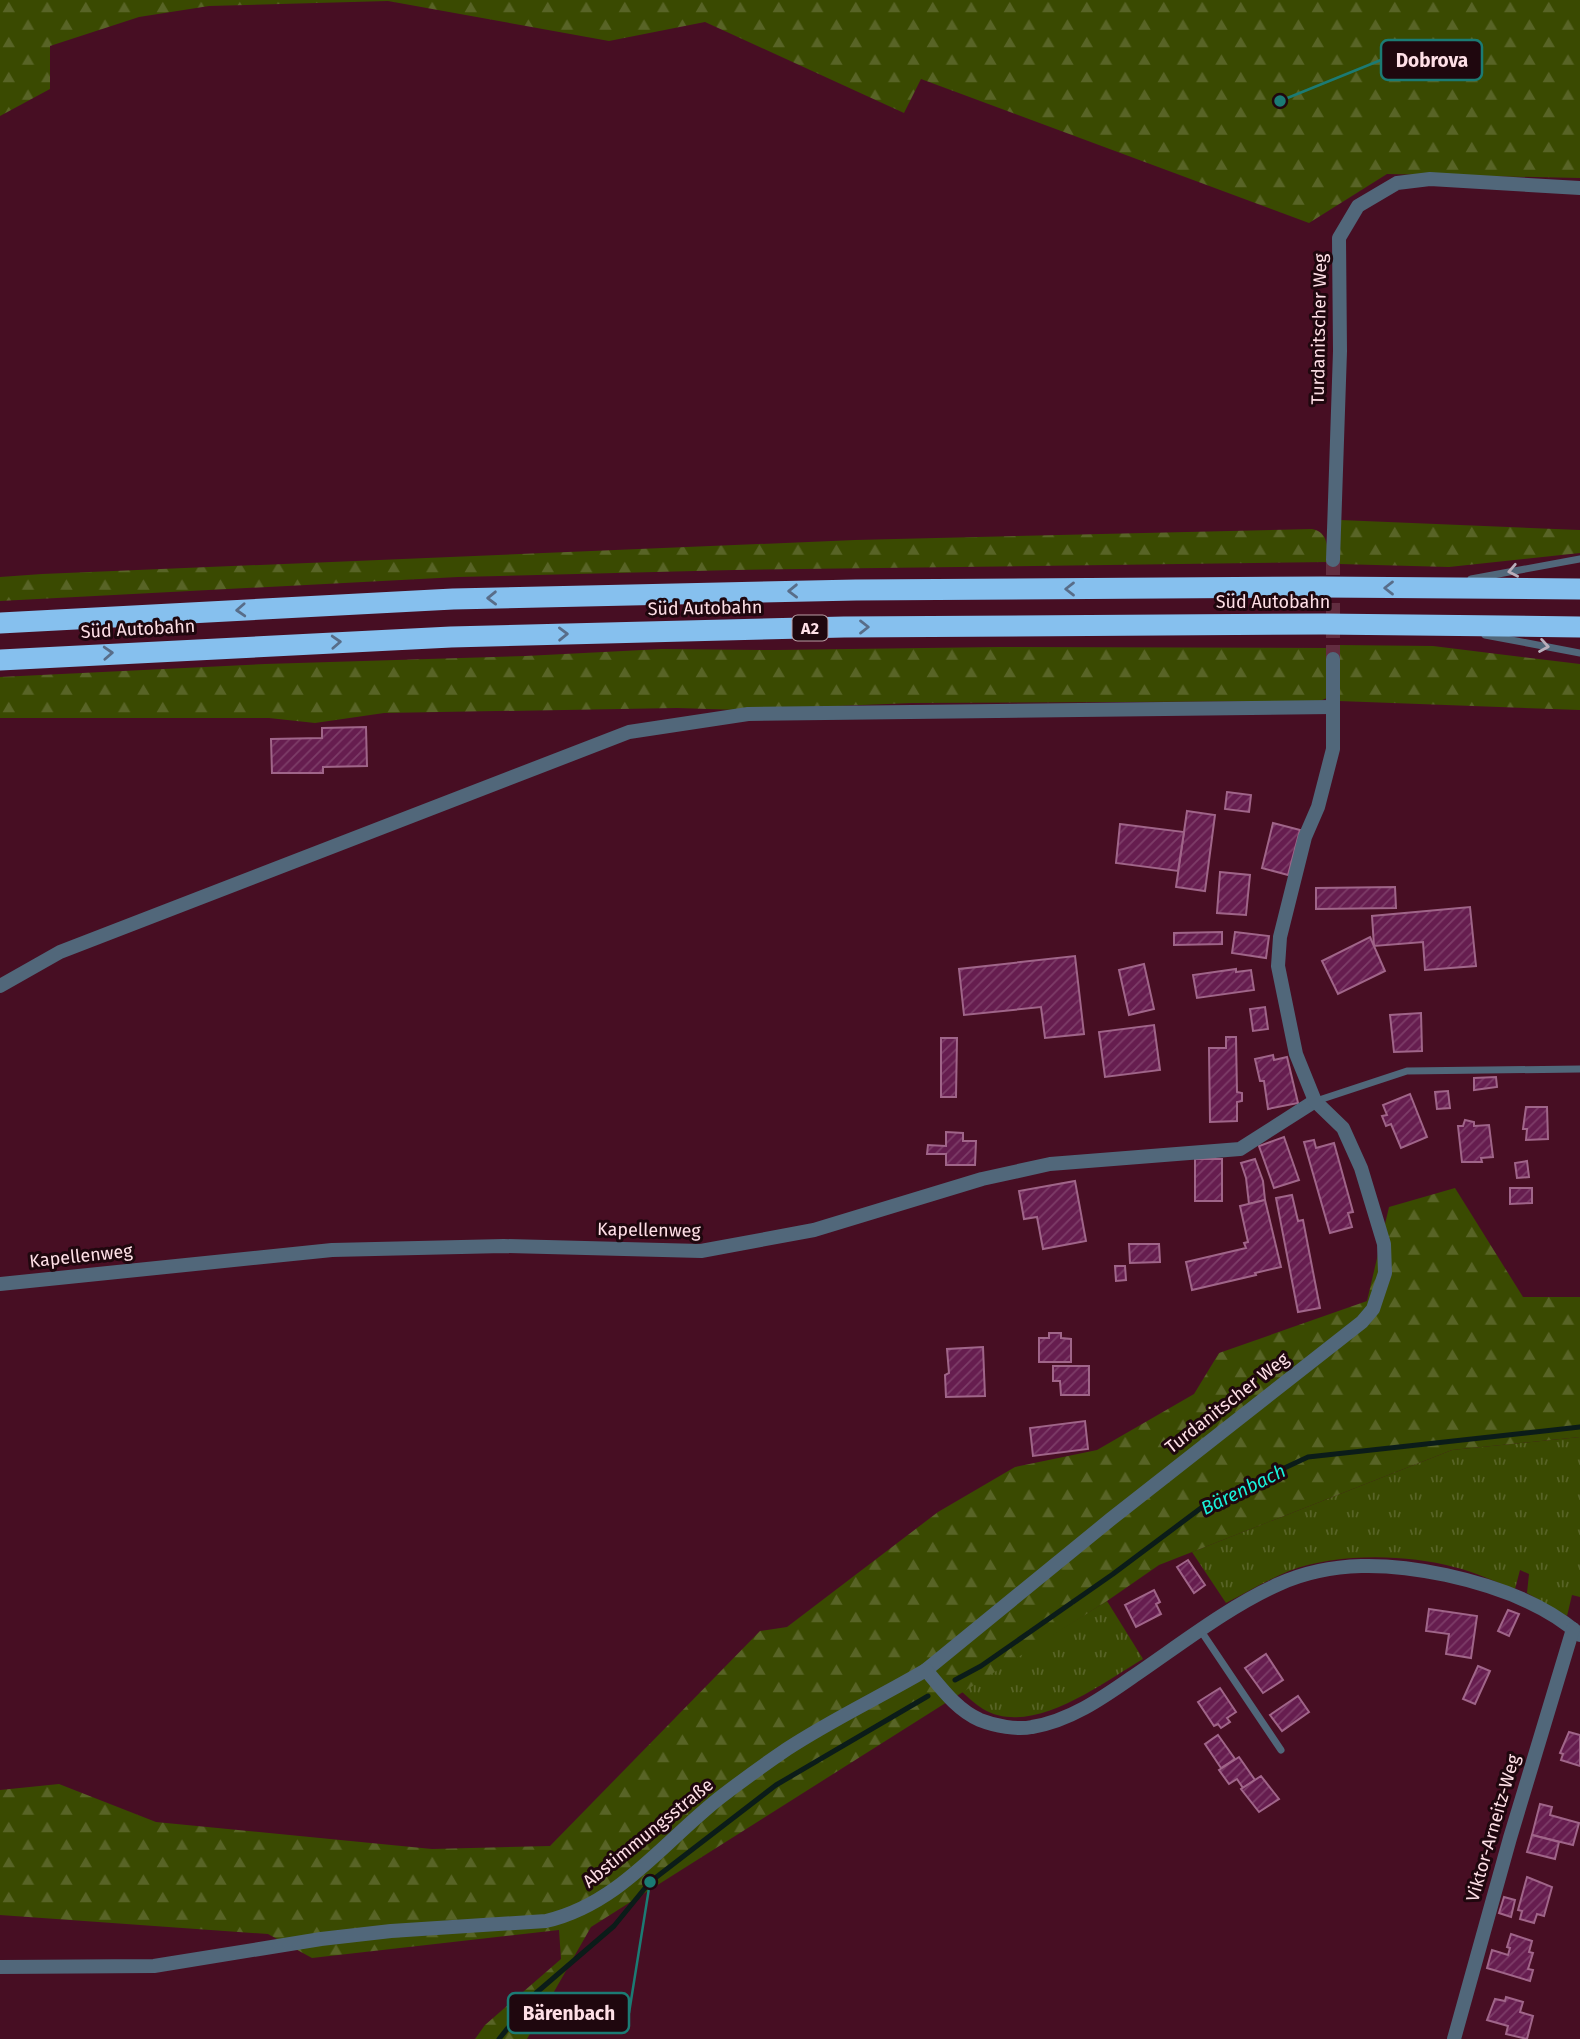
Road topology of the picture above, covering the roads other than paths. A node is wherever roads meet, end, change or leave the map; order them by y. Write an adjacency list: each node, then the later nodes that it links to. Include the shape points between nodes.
1 (1580, 188): 3 (street, Turdanitscher Weg, via 1430,179 1397,183 1358,206 1339,238)
2 (1580, 559): 4 (lane, one-way to 4)
3 (1333, 560)
4 (1427, 588): 5 (highway, Süd Autobahn / A2); 6 (highway, Süd Autobahn / A2, one-way to 6, via 870,590 481,598)
5 (1580, 589)
6 (0, 622)
7 (1429, 625): 8 (highway, Süd Autobahn / A2); 9 (lane, one-way to 9); 11 (highway, Süd Autobahn / A2, one-way to 7, via 464,636 844,627)
8 (1580, 626)
9 (1580, 653)
10 (1332, 659): 12 (street, Turdanitscher Weg)
11 (0, 660)
12 (1332, 707): 13 (street, via 748,714 629,732 60,952); 15 (street, Turdanitscher Weg, via 1333,749 1280,937 1278,967 1296,1054)
13 (0, 986)
14 (1580, 1069): 15 (lane, via 1407,1071)
15 (1315, 1101): 16 (street, Kapellenweg, via 1240,1149 1050,1164 814,1230 701,1251 504,1246 332,1250); 19 (street, Turdanitscher Weg, via 1343,1128 1361,1168 1384,1244 1385,1273 1373,1309)
16 (0, 1284)
17 (1201, 1631): 18 (street, via 1280,1583 1328,1569 1372,1565 1466,1579 1506,1592); 19 (street, via 1092,1705 1030,1728 1003,1726 960,1709); 20 (lane)
18 (1577, 1632): 22 (street, Viktor-Arneitz-Weg, via 1510,1838)
19 (926, 1671): 21 (street, Abstimmungsstraße, via 787,1749 720,1798 609,1893 567,1916 321,1938 154,1966)
20 (1281, 1750)
21 (0, 1967)
22 (1454, 2039)

